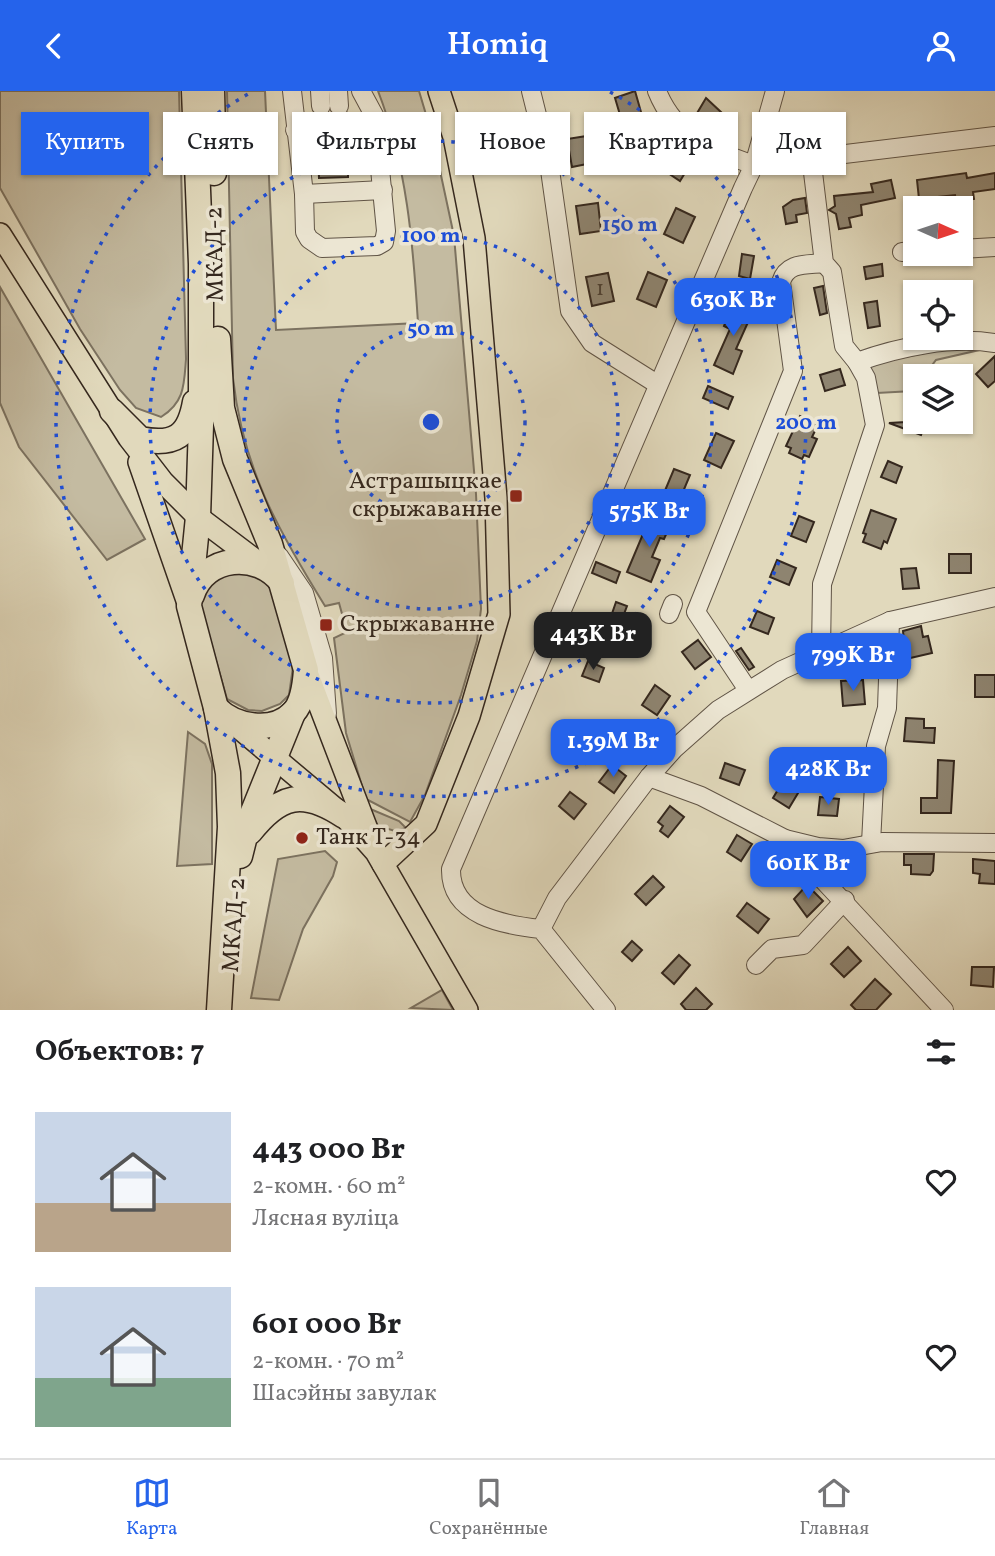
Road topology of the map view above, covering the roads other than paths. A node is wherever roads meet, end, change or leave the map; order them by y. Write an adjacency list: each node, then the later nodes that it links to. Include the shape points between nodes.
1 (194, 91): 25 (highway)
2 (212, 91): 25 (highway, МКАД-2)
3 (292, 91): 9 (street)
4 (361, 91): 17 (street, via 375,117)
5 (439, 91): 43 (main road, via 454,137 474,238 496,498 499,614 464,727 426,824)
6 (531, 91): 26 (street, via 549,163 570,310 583,334 599,349)
7 (657, 91): 13 (street, via 685,134)
8 (775, 91): 10 (street)
9 (294, 112)
10 (769, 112)
11 (995, 136): 12 (street)
12 (846, 152)
13 (752, 164)
14 (752, 170): 26 (street)
15 (301, 175): 18 (street)
16 (813, 175): 22 (street)
17 (383, 190): 18 (street); 18 (street, via 384,242 370,247 323,248 309,239)
18 (304, 194)
19 (0, 234): 27 (main road)
20 (995, 247): 21 (street)
21 (973, 248)
22 (824, 263): 24 (street, via 832,272 844,345); 36 (street, via 793,266 783,275 793,371 696,612)
23 (995, 342): 24 (street, via 906,348)
24 (858, 362): 34 (street, via 875,425 824,573 819,606)
25 (210, 369): 27 (highway, via 181,435 165,441 141,439); 29 (highway); 30 (highway, via 235,459)
26 (657, 384): 50 (street, via 453,861 455,893 471,909 500,923)
27 (112, 411): 28 (main road)
28 (129, 438): 29 (main road); 32 (main road)
29 (198, 517): 30 (main road); 32 (highway)
30 (273, 565): 32 (highway, via 228,562 209,570 195,586); 35 (highway); 39 (street, via 304,593 323,658)
31 (995, 597): 33 (street)
32 (189, 606): 38 (highway)
33 (891, 621): 34 (street); 46 (street, via 887,708 876,746)
34 (821, 652): 36 (street)
35 (306, 670): 37 (highway, МКАД-2, via 305,686); 39 (main road)
36 (748, 690): 41 (street, via 693,731)
37 (293, 713): 38 (highway, via 264,726); 40 (highway, МКАД-2)
38 (224, 715): 40 (main road); 52 (highway, via 230,827)
39 (329, 734): 48 (main road)
40 (275, 755): 42 (main road); 45 (highway, МКАД-2)
41 (649, 777): 44 (street, via 701,796); 50 (street, via 557,898)
42 (344, 816): 45 (highway, via 316,800 282,801 265,812); 48 (main road)
43 (413, 838): 48 (main road); 48 (main road, via 387,842)
44 (785, 839): 46 (street, via 831,850); 49 (street)
45 (243, 840): 53 (highway, МКАД-2)
46 (871, 843): 47 (street)
47 (995, 843)
48 (376, 849): 54 (main road)
49 (845, 900): 51 (street, via 803,945 772,949); 56 (street)
50 (541, 929): 55 (street)
51 (756, 965)
52 (219, 1010)
53 (229, 1010)
54 (467, 1010)
55 (606, 1010)
56 (944, 1010)

